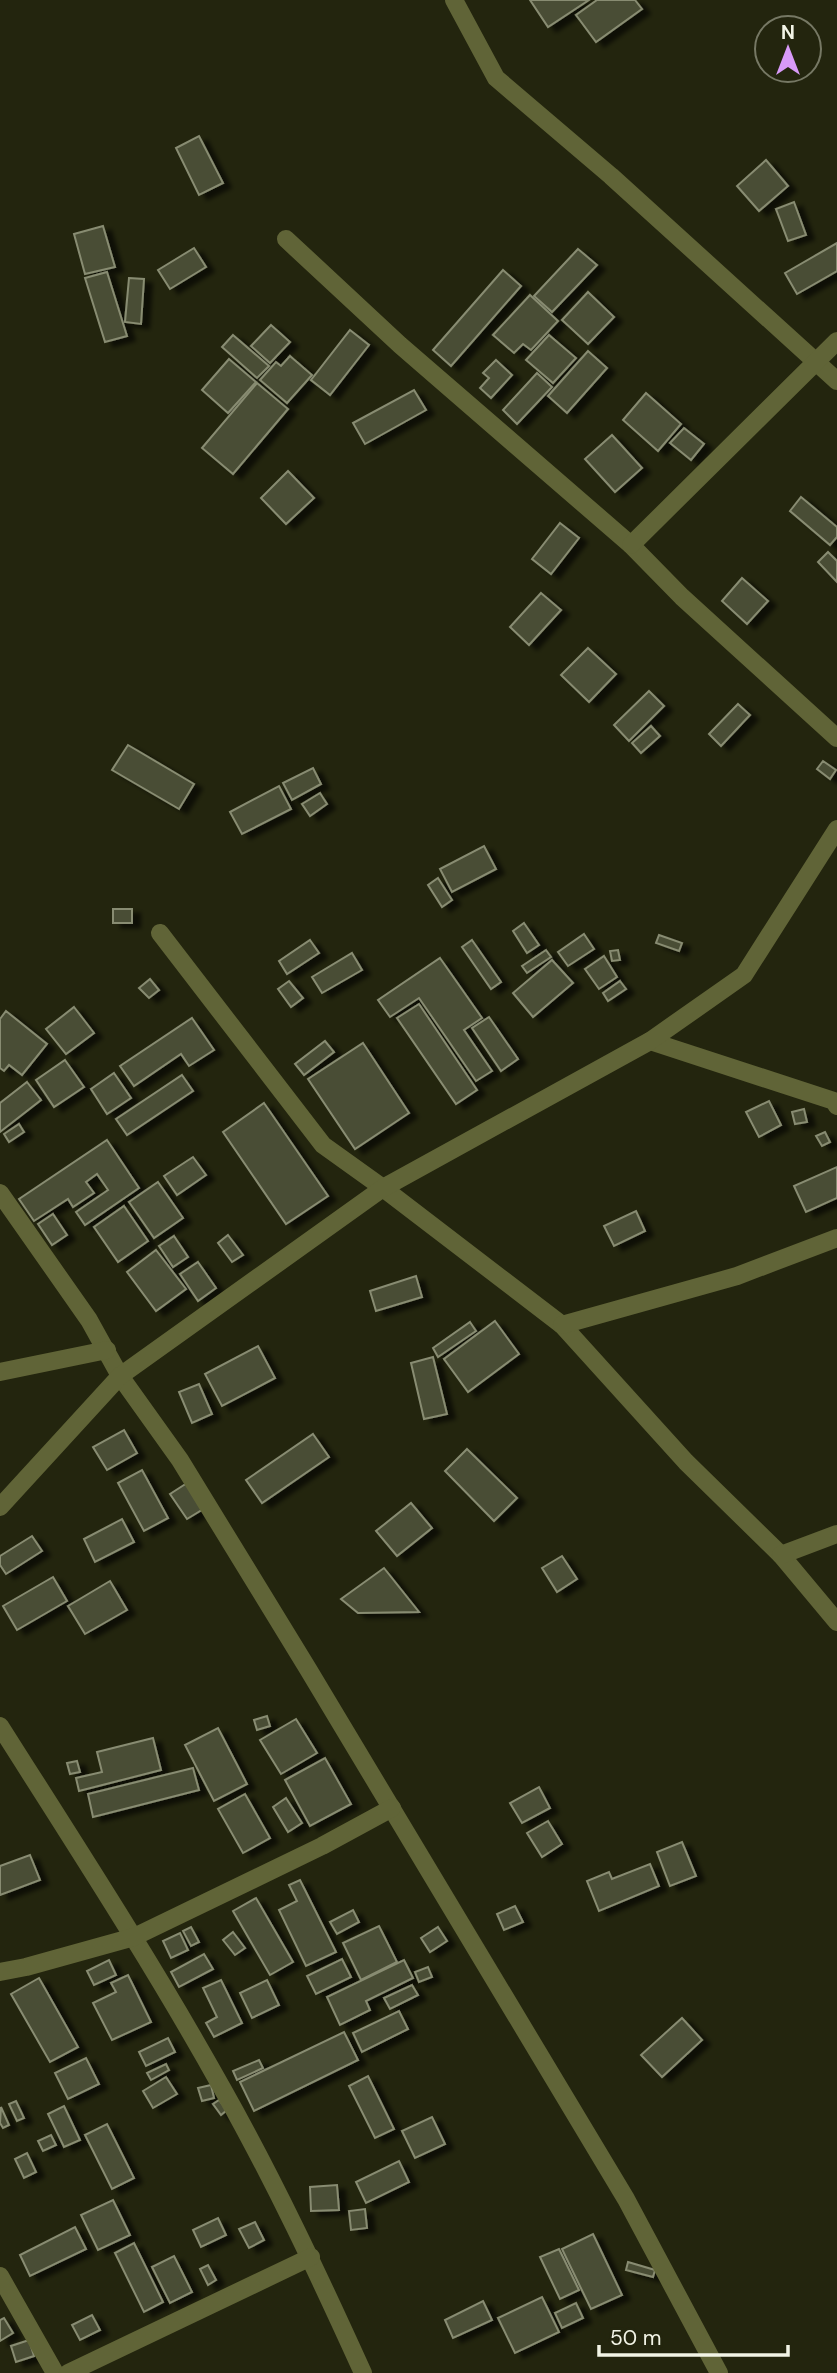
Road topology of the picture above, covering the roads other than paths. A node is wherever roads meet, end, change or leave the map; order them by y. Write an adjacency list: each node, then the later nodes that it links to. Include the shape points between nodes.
1 (454, 0): 4 (street, via 496,78 611,176)
2 (286, 239): 6 (street, via 400,345)
3 (837, 341): 4 (street)
4 (816, 364): 5 (street); 6 (street)
5 (837, 382)
6 (631, 545): 7 (street, via 681,597)
7 (837, 738)
8 (837, 829): 10 (street, via 744,975)
9 (160, 933): 12 (street, via 323,1145)
10 (650, 1041): 11 (street, via 834,1101); 12 (street)
11 (837, 1106)
12 (383, 1188): 15 (street); 18 (street)
13 (0, 1193): 16 (street)
14 (837, 1238): 15 (street, via 737,1276)
15 (562, 1325): 21 (street, via 686,1462)
16 (107, 1350): 17 (street); 18 (street)
17 (0, 1372)
18 (120, 1376): 19 (street); 24 (street, via 180,1460)
19 (0, 1507)
20 (837, 1534): 21 (street)
21 (780, 1555): 22 (street)
22 (837, 1622)
23 (0, 1726): 25 (street)
24 (392, 1808): 25 (street); 32 (street, via 626,2199)
25 (134, 1937): 26 (street); 27 (street, via 223,2089)
26 (0, 1972)
27 (311, 2257): 30 (street); 31 (street)
28 (0, 2276): 29 (street)
29 (55, 2373)
30 (68, 2373)
31 (363, 2373)
32 (719, 2373)

